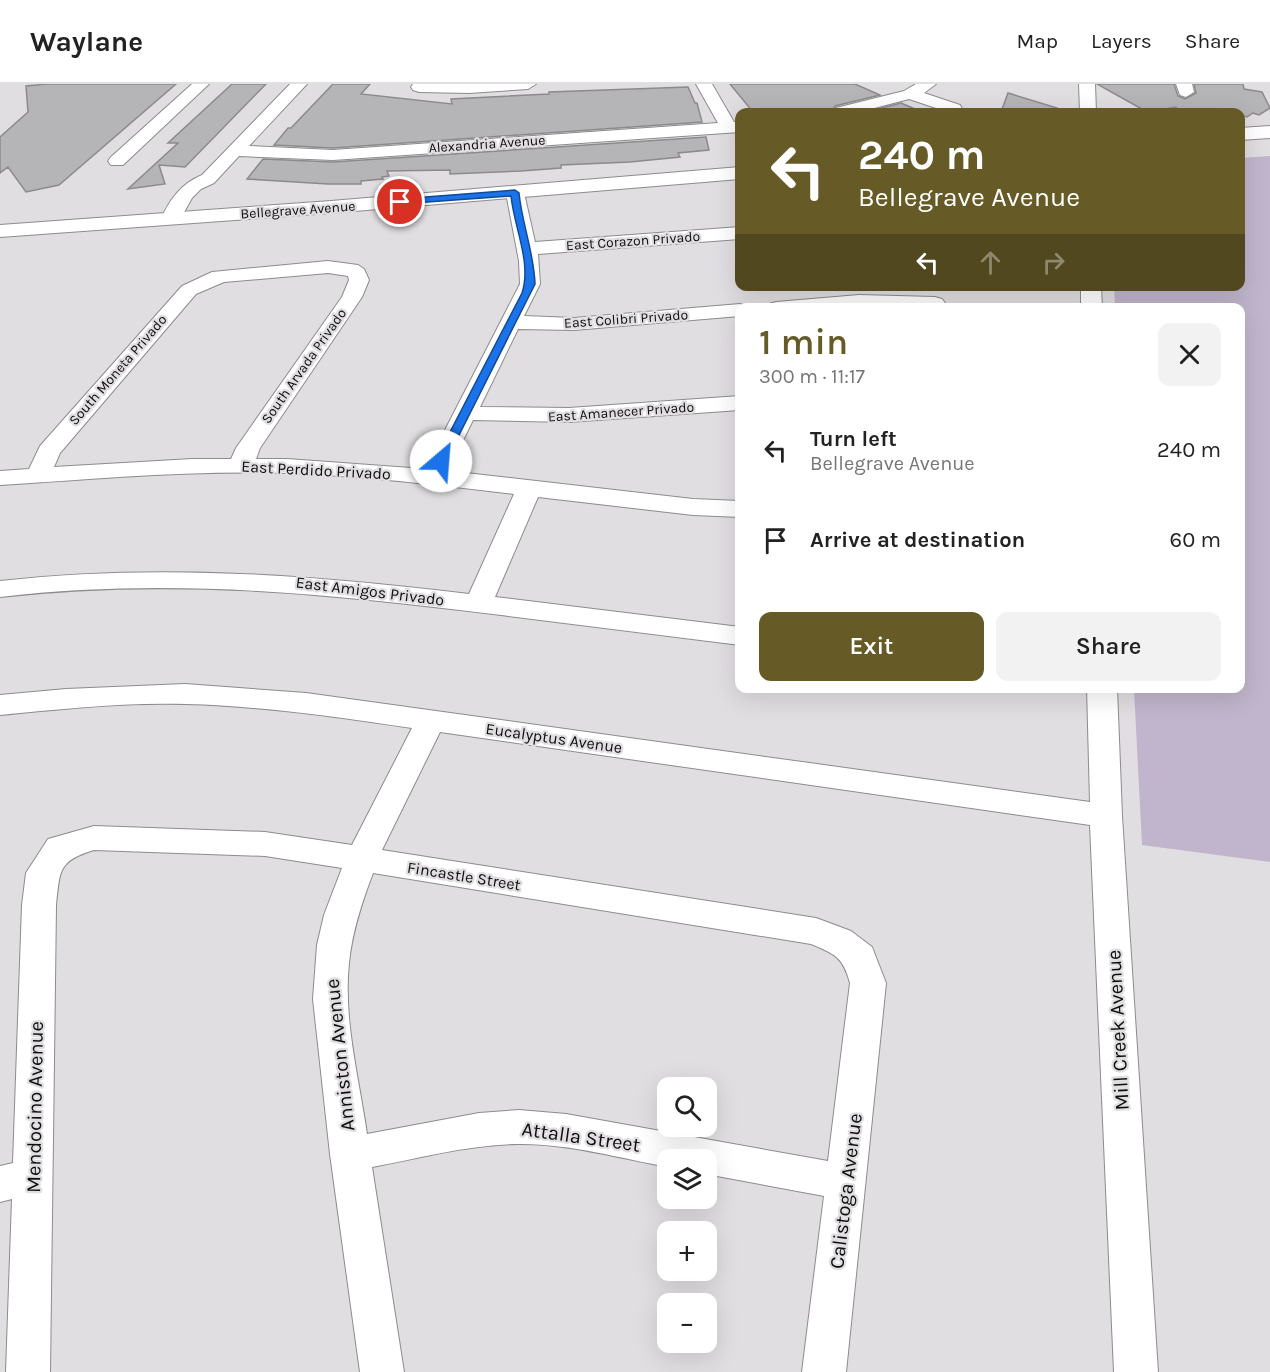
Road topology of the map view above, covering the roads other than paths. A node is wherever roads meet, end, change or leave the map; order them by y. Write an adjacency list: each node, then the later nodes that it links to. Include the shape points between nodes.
1 (201, 84): 16 (street)
2 (299, 84): 15 (street)
3 (528, 84): 7 (street)
4 (704, 84): 12 (street)
5 (928, 84): 8 (street)
6 (1087, 84): 11 (street)
7 (419, 87)
8 (910, 94): 9 (street); 10 (street)
9 (857, 108)
10 (951, 108)
11 (1089, 108)
12 (734, 127): 15 (street, Alexandria Avenue, via 333,155)
13 (1270, 132): 14 (main road)
14 (1245, 134)
15 (234, 151): 18 (street)
16 (117, 161)
17 (735, 173): 19 (main road, Bellegrave Avenue)
18 (208, 179): 20 (street, via 210,184); 21 (street, via 195,184 182,197)
19 (515, 193): 20 (main road, Bellegrave Avenue); 24 (street)
20 (194, 217): 21 (main road, Bellegrave Avenue)
21 (171, 219): 22 (main road, Bellegrave Avenue)
22 (0, 231)
23 (735, 233): 24 (street, East Corazon Privado)
24 (526, 249): 29 (street, via 530,284)
25 (212, 278): 32 (street, South Arvada Privado, via 323,267 350,268 359,280 352,297 248,448); 33 (street, South Moneta Privado, via 189,290 172,308 49,451)
26 (936, 299): 27 (street)
27 (841, 303)
28 (735, 310): 29 (street, East Colibri Privado, via 574,324)
29 (512, 322): 31 (street)
30 (735, 403): 31 (street, East Amanecer Privado, via 586,417)
31 (466, 413): 34 (street)
32 (241, 465): 33 (street, East Perdido Privado); 34 (street, East Perdido Privado)
33 (39, 475): 35 (street, East Perdido Privado)
34 (433, 477): 36 (street, East Perdido Privado)
35 (0, 478)
36 (529, 488): 37 (street, East Perdido Privado, via 693,507); 39 (street)
37 (735, 508)
38 (0, 589): 39 (street, East Amigos Privado, via 108,579 209,578 314,584)
39 (478, 604): 40 (street, East Amigos Privado)
40 (735, 635)
41 (1102, 693): 44 (street, Mill Creek Avenue)
42 (0, 705): 43 (street, Eucalyptus Avenue, via 185,694 306,703)
43 (431, 721): 44 (street, Eucalyptus Avenue); 46 (street, Anniston Avenue)
44 (1106, 816): 54 (street, Mill Creek Avenue)
45 (60, 848): 46 (street, Fincastle Street, via 94,838 195,840 265,844); 49 (street, Mendocino Avenue, via 43,873)
46 (361, 860): 47 (street, Fincastle Street, via 816,932 839,941); 48 (street, Anniston Avenue, via 333,946 329,990)
47 (860, 957): 50 (street, Calistoga Avenue, via 868,983)
48 (350, 1154): 50 (street, Attalla Street, via 479,1130 519,1127 566,1131); 52 (street, Anniston Avenue)
49 (16, 1181): 51 (street, Mendocino Avenue)
50 (847, 1182): 53 (street, Calistoga Avenue)
51 (28, 1372)
52 (382, 1372)
53 (824, 1372)
54 (1136, 1372)

